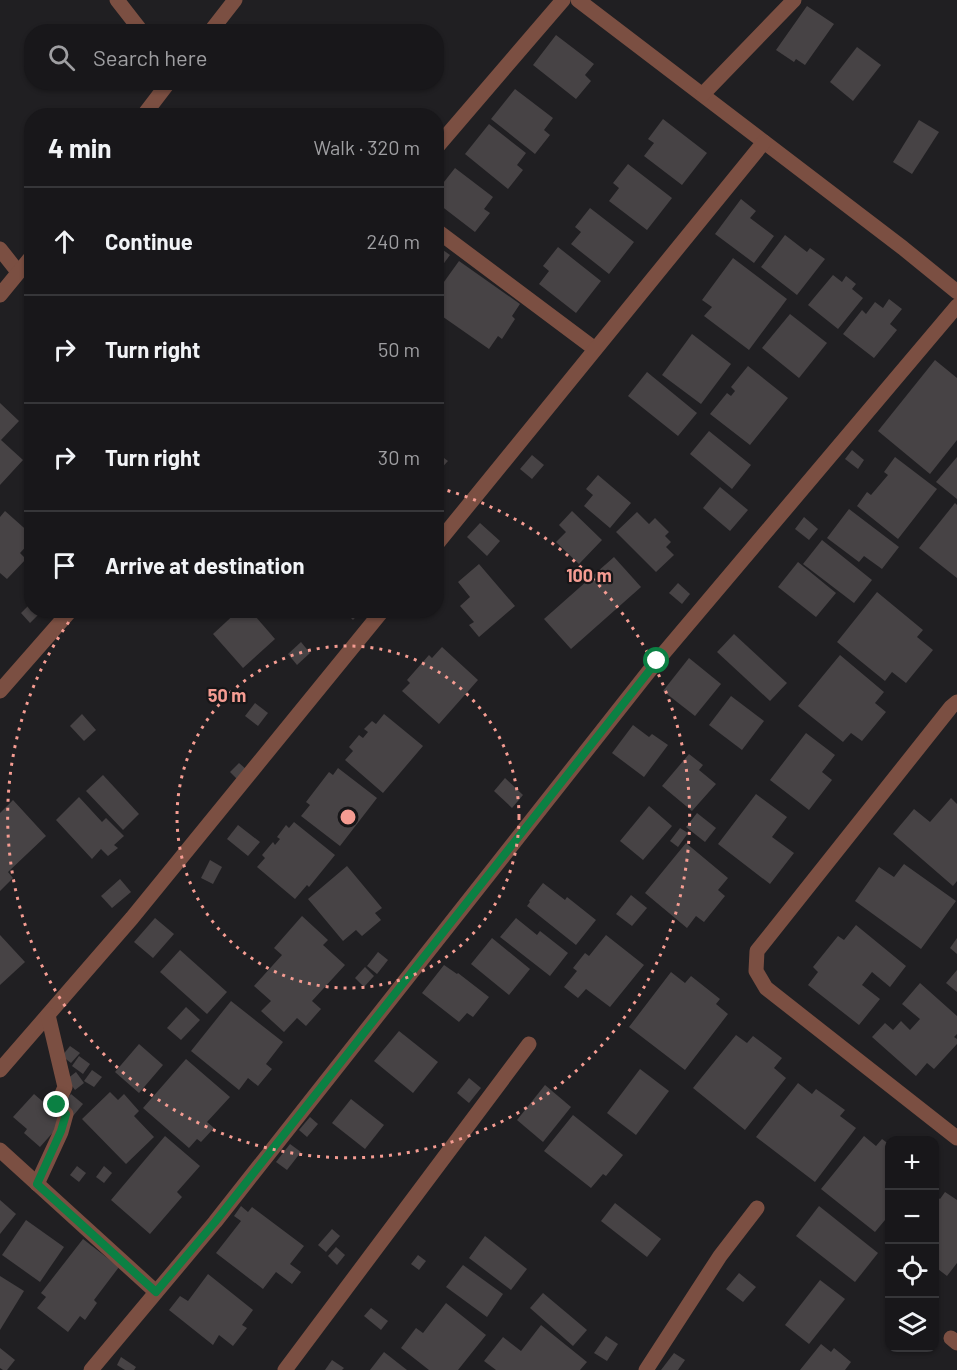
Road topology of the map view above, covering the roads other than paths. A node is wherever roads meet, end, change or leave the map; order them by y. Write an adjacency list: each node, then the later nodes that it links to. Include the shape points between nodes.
1 (117, 0): 6 (street)
2 (235, 0): 7 (street)
3 (563, 0): 11 (street)
4 (578, 0): 9 (street)
5 (794, 0): 9 (street)
6 (136, 24)
7 (216, 24)
8 (163, 90): 10 (street)
9 (703, 94): 12 (street)
10 (149, 108)
11 (444, 139)
12 (764, 142): 17 (street); 20 (street)
13 (444, 236): 20 (street)
14 (0, 249): 16 (street)
15 (24, 265): 16 (street)
16 (18, 272): 18 (street)
17 (957, 292)
18 (0, 295)
19 (957, 306): 33 (street, via 657,661)
20 (595, 349): 21 (street)
21 (444, 534)
22 (64, 618): 24 (street)
23 (376, 618): 26 (street)
24 (0, 691)
25 (957, 702): 29 (street, via 757,951 756,971 766,988)
26 (48, 1015): 28 (street); 31 (street, via 65,1087 57,1105 66,1114)
27 (529, 1044): 35 (street)
28 (0, 1070)
29 (955, 1132)
30 (0, 1150): 31 (street)
31 (37, 1184): 33 (street)
32 (757, 1208): 36 (street, via 720,1256)
33 (156, 1292): 34 (street)
34 (91, 1370)
35 (285, 1370)
36 (646, 1370)

